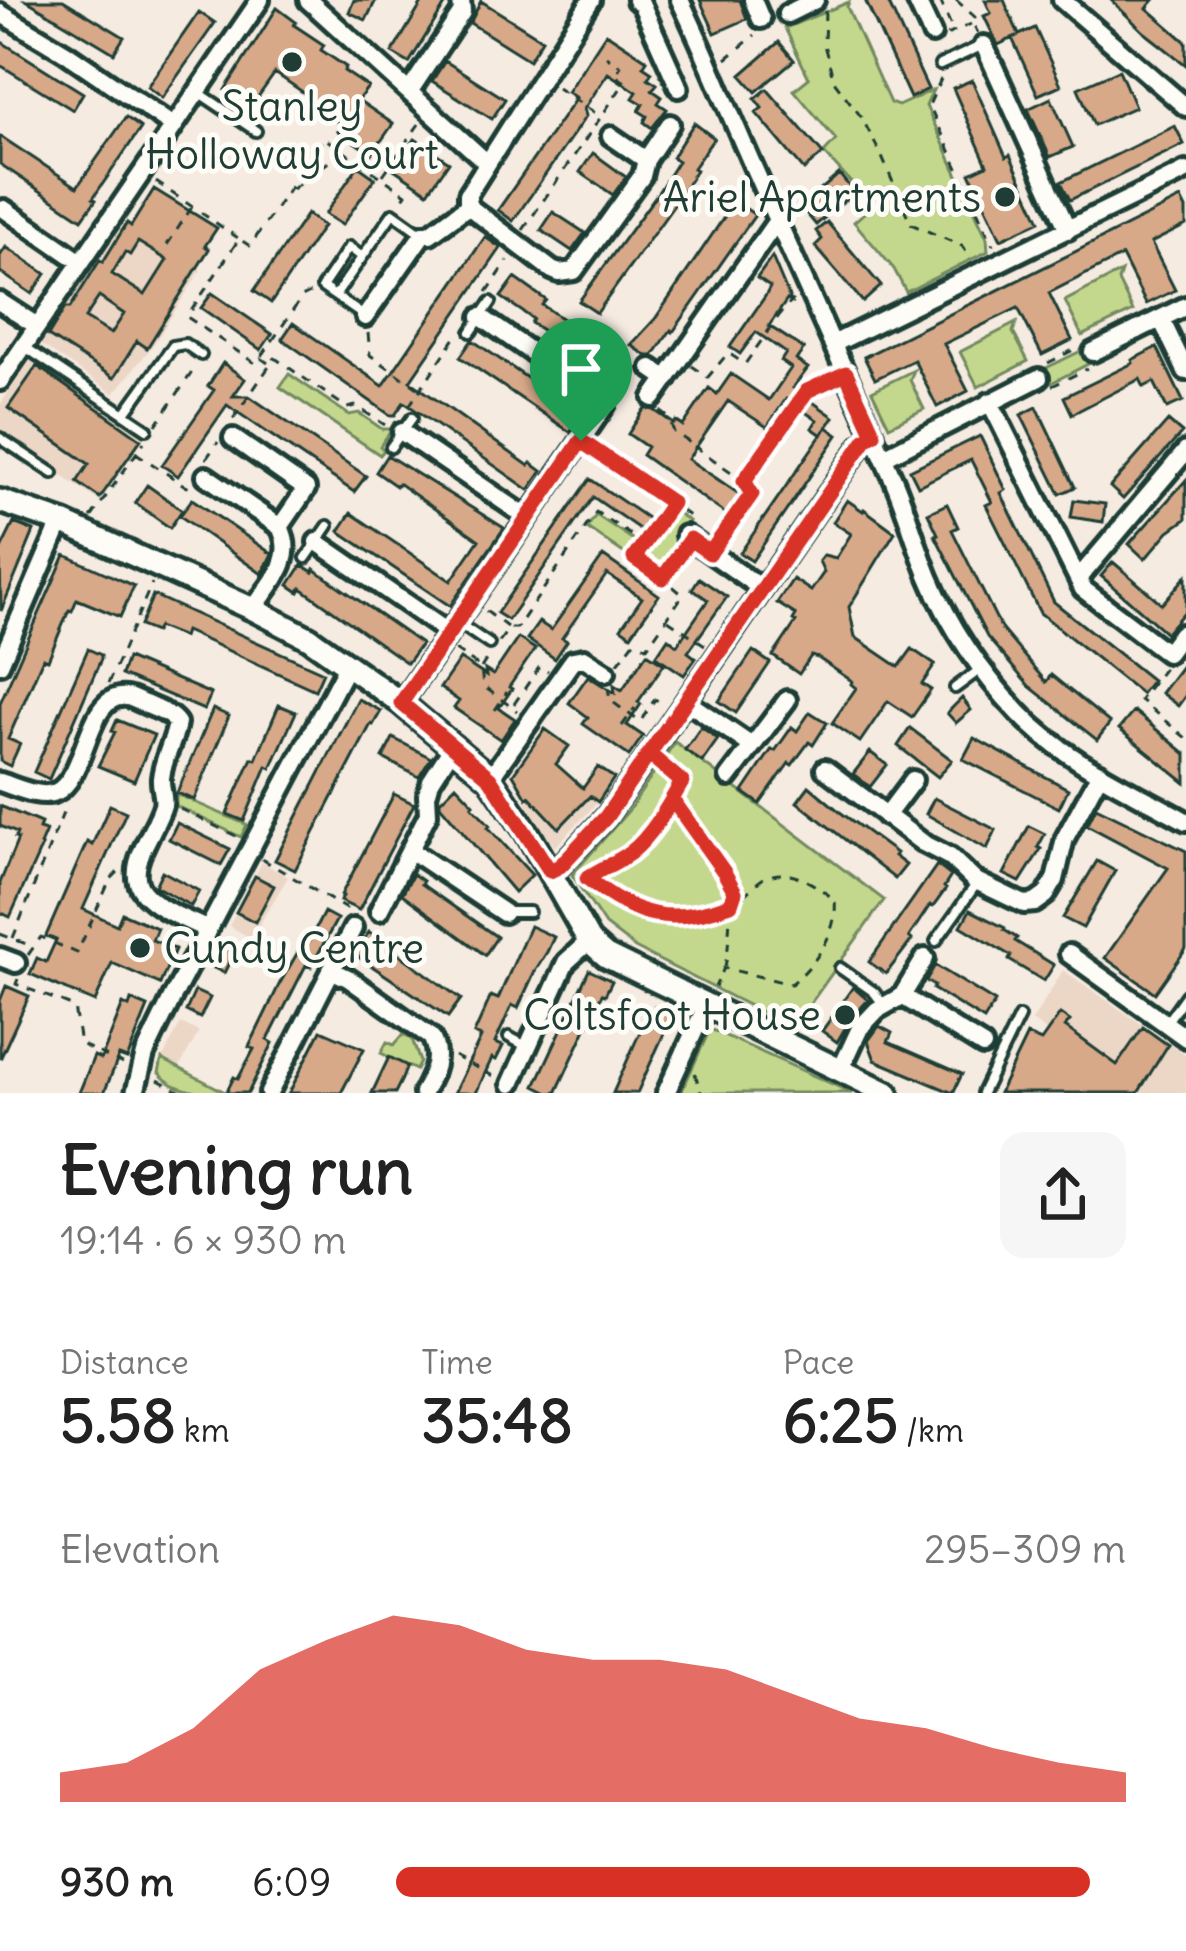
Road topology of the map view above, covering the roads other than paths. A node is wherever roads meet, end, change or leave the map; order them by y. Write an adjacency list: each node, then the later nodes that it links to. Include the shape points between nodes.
1 (260, 0): 18 (street)
2 (461, 0): 19 (street, via 462,12)
3 (591, 0): 26 (street)
4 (636, 0): 17 (street)
5 (680, 0): 30 (street)
6 (753, 0): 13 (street)
7 (916, 0): 14 (street)
8 (1062, 0): 20 (street)
9 (820, 2): 12 (street)
10 (319, 4): 19 (street)
11 (0, 13): 22 (street)
12 (787, 14)
13 (759, 26)
14 (932, 34)
15 (984, 45): 16 (lane); 31 (street)
16 (940, 65)
17 (679, 88)
18 (197, 91): 22 (street); 23 (lane)
19 (409, 92): 26 (street)
20 (1186, 107)
21 (670, 124): 25 (street)
22 (173, 126): 34 (street)
23 (256, 130)
24 (611, 136): 25 (street)
25 (646, 160): 28 (street, via 574,271 552,270)
26 (487, 164): 28 (street)
27 (1186, 171): 31 (street)
28 (468, 206): 32 (street)
29 (4, 209): 34 (street)
30 (778, 219): 42 (street); 49 (street)
31 (1068, 230): 42 (street)
32 (423, 234): 33 (lane, via 393,213); 39 (street)
33 (362, 257): 35 (lane); 35 (lane, via 349,248 322,287)
34 (81, 262): 41 (street)
35 (335, 296): 39 (lane)
36 (0, 302): 41 (street)
37 (1186, 306): 40 (street)
38 (478, 315): 54 (street)
39 (365, 316)
40 (1160, 319): 44 (street); 47 (street)
41 (37, 326): 43 (street)
42 (833, 344): 58 (street)
43 (23, 346): 51 (street); 55 (lane)
44 (1090, 353)
45 (201, 355): 55 (lane, via 173,346)
46 (651, 368): 49 (street)
47 (1186, 371)
48 (1039, 378): 53 (street)
49 (667, 379): 52 (street)
50 (626, 380): 54 (lane)
51 (0, 381)
52 (653, 398)
53 (991, 402): 62 (street); 75 (street)
54 (606, 404): 66 (street)
55 (125, 413): 57 (lane)
56 (401, 426): 66 (street)
57 (147, 429)
58 (874, 434): 62 (street); 76 (street)
59 (0, 438): 63 (lane)
60 (233, 438): 70 (street, via 306,490)
61 (1186, 452): 75 (street)
62 (884, 458): 83 (street, via 940,602)
63 (52, 473)
64 (206, 476): 70 (street)
65 (0, 501): 67 (street)
66 (528, 518): 78 (street)
67 (61, 522): 77 (street); 81 (street)
68 (730, 524): 73 (lane)
69 (328, 526): 72 (lane)
70 (280, 527): 77 (street, via 285,563)
71 (689, 531): 73 (street)
72 (317, 542): 74 (lane); 78 (street)
73 (710, 553): 76 (street)
74 (306, 558)
75 (1078, 579): 79 (street, via 1167,653)
76 (762, 589): 88 (street)
77 (253, 609): 82 (street)
78 (450, 632): 80 (lane); 87 (street)
79 (1181, 634)
80 (489, 644)
81 (0, 664)
82 (348, 664): 87 (street); 106 (street)
83 (982, 668): 85 (lane); 92 (street, via 1019,714)
84 (608, 675): 94 (street, via 584,658 572,661)
85 (955, 688)
86 (787, 700): 90 (street)
87 (401, 703): 89 (street)
88 (681, 707): 90 (street); 100 (street, via 606,817)
89 (454, 746): 94 (street); 99 (street, via 431,782 428,814)
90 (752, 746): 93 (street)
91 (825, 769): 97 (street)
92 (1100, 772): 98 (street); 101 (street, via 1046,895 1024,904)
93 (729, 777)
94 (490, 778): 100 (street)
95 (913, 780): 97 (street)
96 (0, 782): 106 (street, via 59,791 112,700 125,696 172,716 164,801 136,868 140,889 153,901)
97 (886, 816): 101 (street)
98 (1186, 821)
99 (410, 850): 102 (street); 104 (street, via 471,879)
100 (550, 871): 107 (street)
101 (978, 882): 108 (lane)
102 (379, 910)
103 (530, 912): 104 (lane)
104 (505, 913)
105 (354, 922): 112 (street)
106 (208, 931): 125 (street, via 145,1054)
107 (589, 941): 115 (street, via 614,961); 122 (street, via 566,962)
108 (936, 941)
109 (1069, 954): 118 (street)
110 (925, 958): 113 (street)
111 (840, 968): 116 (lane)
112 (331, 970): 126 (street); 127 (street, via 431,1037 434,1072)
113 (902, 995): 116 (street); 121 (street)
114 (1186, 995): 118 (lane)
115 (708, 1000): 123 (street); 128 (street)
116 (884, 1006): 123 (street, via 860,1028)
117 (1019, 1017): 130 (lane)
118 (1166, 1023): 120 (street)
119 (508, 1037): 122 (lane)
120 (1186, 1038)
121 (983, 1046)
122 (528, 1047): 124 (street)
123 (841, 1071): 129 (street)
124 (508, 1089)
125 (135, 1093)
126 (269, 1093)
127 (423, 1093)
128 (666, 1093)
129 (887, 1093)
130 (982, 1093)

